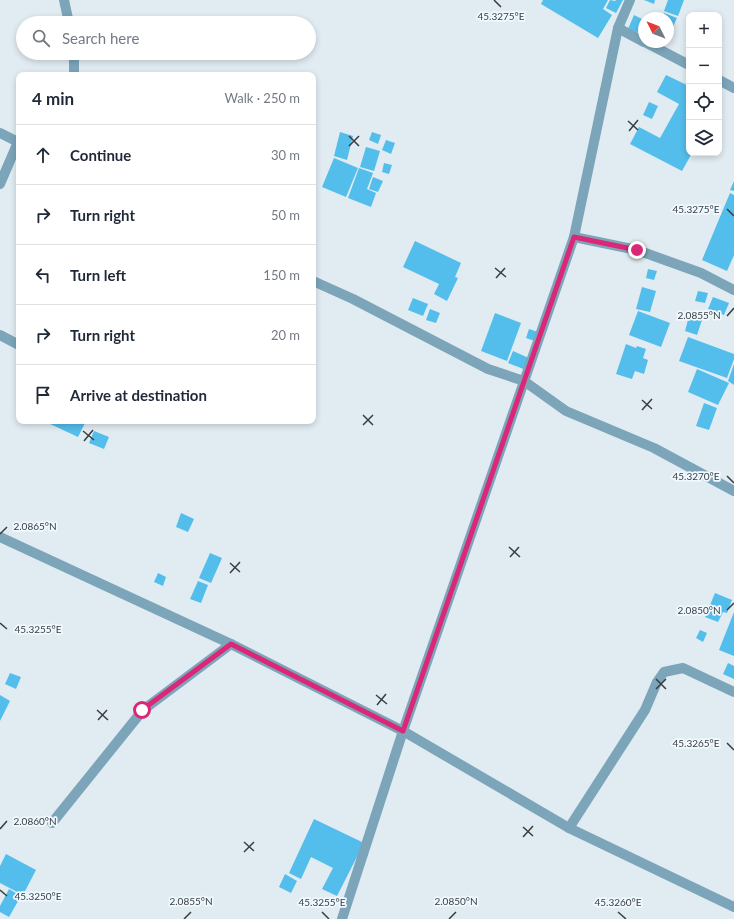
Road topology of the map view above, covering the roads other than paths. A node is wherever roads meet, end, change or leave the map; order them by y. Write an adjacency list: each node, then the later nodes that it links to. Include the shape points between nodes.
1 (64, 0): 3 (street)
2 (630, 0): 4 (street)
3 (67, 16)
4 (618, 28): 5 (street); 16 (street)
5 (638, 39)
6 (656, 48): 8 (street)
7 (74, 60): 9 (street)
8 (686, 63)
9 (74, 72)
10 (722, 82): 11 (street)
11 (734, 88)
12 (0, 133): 13 (street)
13 (16, 141)
14 (16, 147): 15 (street)
15 (0, 184)
16 (574, 237): 18 (street, via 637,250 701,273); 21 (street)
17 (316, 282): 21 (street, via 354,299 488,369)
18 (734, 290)
19 (0, 335): 20 (street)
20 (16, 343)
21 (524, 381): 22 (street, via 566,411 654,448); 26 (street)
22 (734, 491)
23 (0, 537): 24 (street)
24 (231, 644): 26 (street); 27 (street, via 142,710)
25 (734, 692): 28 (street, via 683,668 664,672 645,710)
26 (403, 731): 28 (street); 30 (street)
27 (52, 823)
28 (569, 828): 29 (street)
29 (734, 907)
30 (342, 919)

